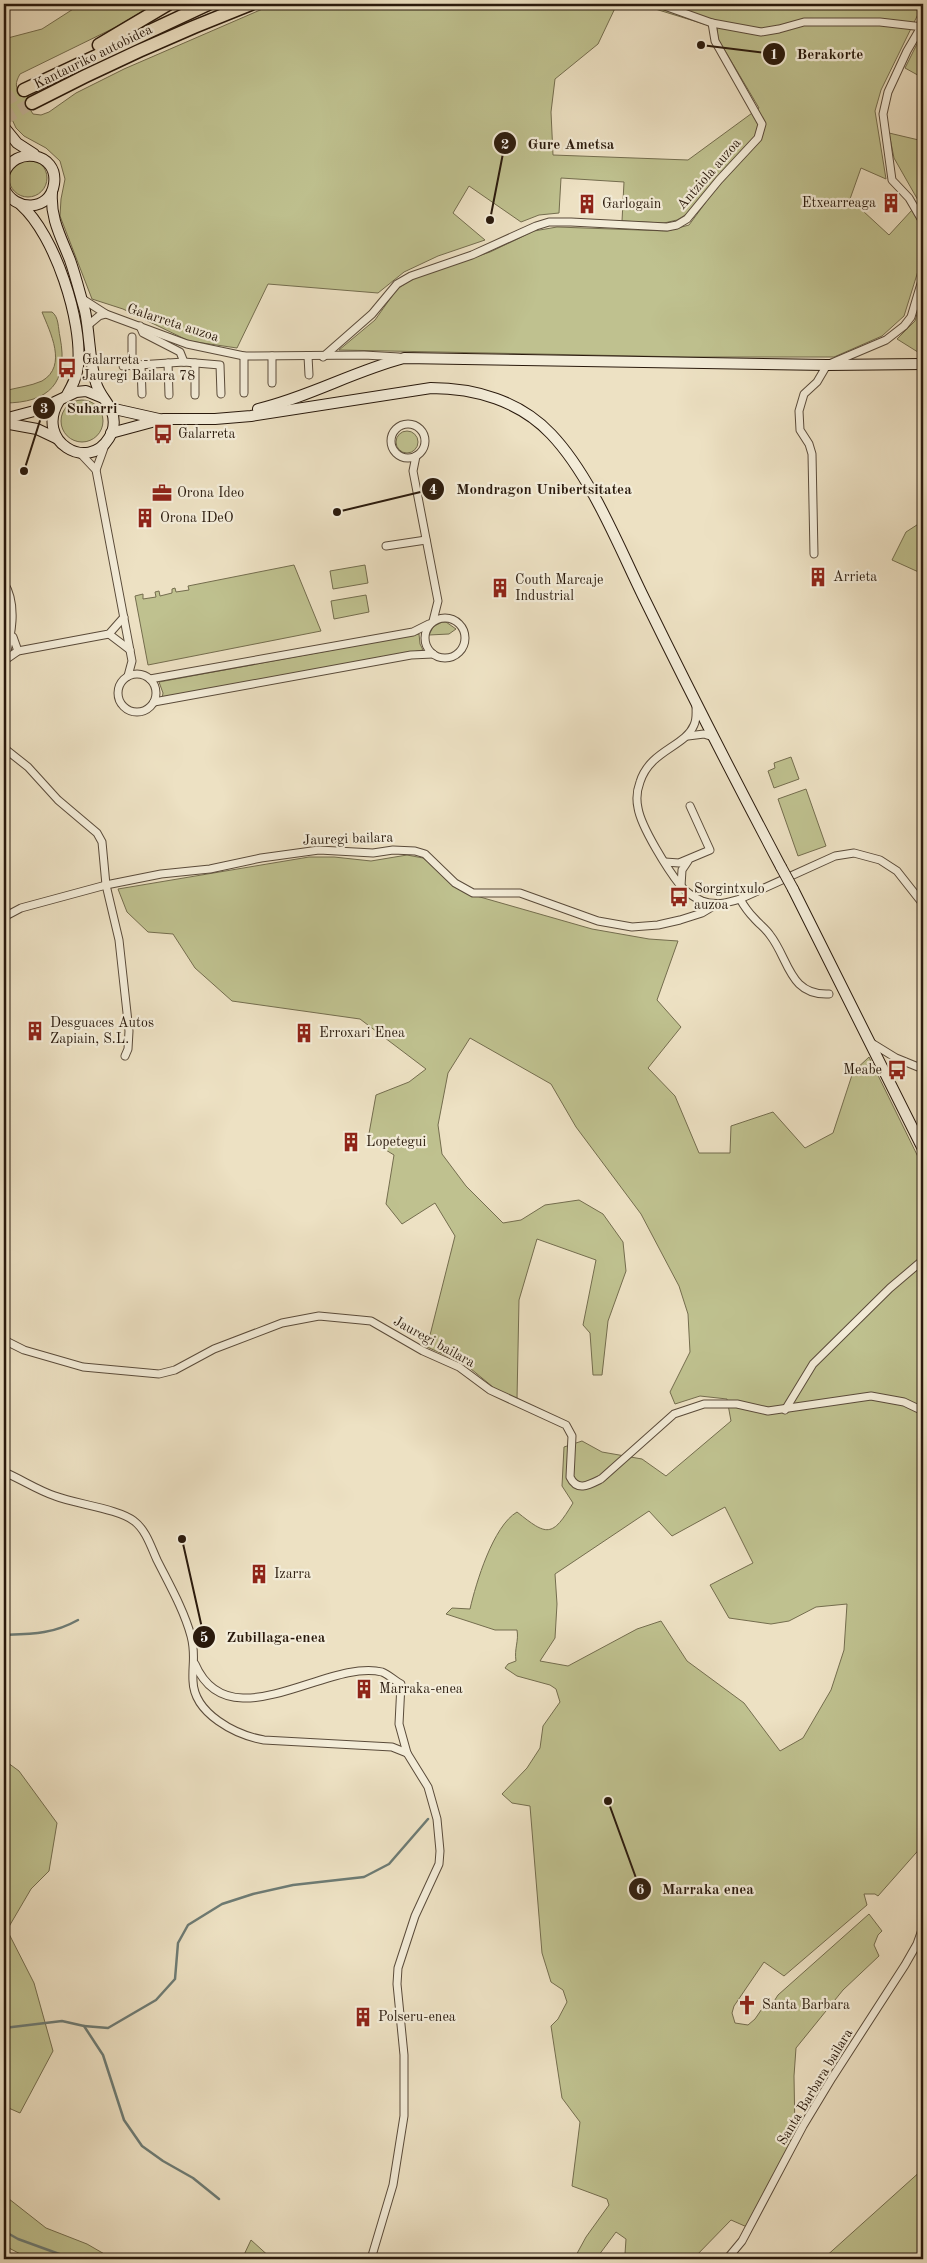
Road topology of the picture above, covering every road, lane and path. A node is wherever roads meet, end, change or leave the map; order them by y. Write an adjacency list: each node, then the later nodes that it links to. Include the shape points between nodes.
1 (168, 4): 2 (highway, Kantauriko autobidea, via 113,38 63,63 24,90)
2 (208, 4)
3 (251, 4): 7 (highway, Kantauriko autobidea, via 105,65)
4 (659, 4): 5 (street)
5 (712, 23): 6 (street, via 768,32 804,22 872,22); 25 (street, Antziola auzoa, via 715,42 762,124 758,138 687,219 667,227 571,222 536,226 410,276 397,284 372,314)
6 (922, 27): 15 (street, via 888,92 883,114 892,180 909,198)
7 (32, 103)
8 (4, 127): 9 (main road, via 17,143)
9 (34, 155): 10 (main road, via 15,158); 12 (main road, via 43,158 50,166 54,176)
10 (4, 166)
11 (4, 188): 13 (main road)
12 (52, 192): 14 (main road, via 38,205); 17 (main road, via 55,224)
13 (7, 198): 14 (main road)
14 (21, 206): 42 (main road, via 37,222 66,287 78,366 74,383)
15 (923, 222)
16 (923, 277): 32 (street, via 911,317 904,326 886,340)
17 (81, 298): 18 (street, Galarreta auzoa); 19 (main road)
18 (106, 314): 19 (street); 20 (street, Galarreta auzoa)
19 (87, 326): 43 (main road, via 96,383)
20 (140, 326): 22 (street, Galarreta auzoa, via 187,344); 27 (street, via 143,333 180,352)
21 (132, 337): 34 (street)
22 (244, 356): 23 (street, Galarreta auzoa); 37 (street)
23 (272, 356): 24 (street, Galarreta auzoa); 36 (street)
24 (308, 356): 25 (street, Galarreta auzoa); 35 (street)
25 (323, 357): 26 (street, Galarreta auzoa, via 364,355)
26 (404, 358): 32 (main road); 47 (main road, via 301,396)
27 (184, 362): 28 (street); 29 (street)
28 (195, 363): 40 (street, via 220,365); 41 (street)
29 (168, 364): 31 (street); 39 (street)
30 (923, 364): 32 (main road)
31 (141, 365): 34 (street); 38 (street)
32 (828, 365): 58 (street, via 818,382 804,394 798,411 800,430 812,454)
33 (122, 366): 34 (street)
34 (132, 366)
35 (308, 375)
36 (272, 383)
37 (244, 393)
38 (142, 394)
39 (169, 394)
40 (221, 394)
41 (194, 395)
42 (63, 398): 43 (main road, via 86,391); 45 (main road, via 33,412); 49 (main road, via 52,419)
43 (104, 399): 44 (main road)
44 (110, 408): 46 (main road); 50 (main road, via 114,425)
45 (4, 419)
46 (163, 419): 47 (main road); 50 (main road)
47 (215, 419): 76 (main road, via 431,388 472,391 513,406 550,433 582,474)
48 (4, 423): 49 (main road, via 37,429)
49 (56, 438): 51 (main road)
50 (109, 438): 51 (main road, via 90,452); 54 (street)
51 (80, 453): 54 (street)
52 (416, 456): 53 (street); 53 (street, via 424,446 423,433 415,426 405,424 396,429 390,440 394,452); 55 (street)
53 (401, 457): 55 (street)
54 (96, 470): 61 (street)
55 (413, 471): 56 (street)
56 (426, 540): 57 (street); 60 (street)
57 (386, 546)
58 (814, 554)
59 (4, 584): 65 (street, via 12,609)
60 (438, 606): 62 (street); 63 (street)
61 (124, 617): 64 (street); 67 (street)
62 (450, 618): 63 (street); 69 (street, via 465,634 462,647 447,658)
63 (431, 622): 69 (street, via 424,633 424,641); 74 (street, via 413,632)
64 (109, 634): 67 (street); 68 (street)
65 (9, 635): 66 (street); 68 (street)
66 (10, 643): 68 (street); 70 (street)
67 (130, 650): 71 (street)
68 (16, 652): 70 (street)
69 (433, 654): 75 (street, via 411,655)
70 (4, 661)
71 (132, 664): 72 (street); 73 (street)
72 (141, 675): 73 (street); 74 (street)
73 (128, 676): 75 (street, via 118,689 126,710 139,713)
74 (150, 679): 75 (street, via 156,690)
75 (154, 702)
76 (696, 704): 77 (street, via 694,725); 78 (main road)
77 (688, 736): 78 (street, via 704,734); 82 (street, via 654,759 645,770 637,795 642,823)
78 (713, 737): 90 (main road, bridge)
79 (4, 748): 83 (street, via 28,766 58,800 97,833 104,853)
80 (690, 806): 81 (street, via 710,850)
81 (688, 860): 82 (street); 84 (street, via 682,870)
82 (665, 862): 84 (street)
83 (106, 885): 86 (street, Jauregi bailara, via 319,850 373,854 393,850 426,854 455,882 473,893 520,893 598,921 632,927 680,920); 88 (street, Jauregi bailara, via 21,908); 91 (street, via 118,940 129,1031)
84 (681, 887): 86 (street, via 702,901)
85 (740, 899): 86 (street, Jauregi bailara); 87 (street, Jauregi bailara, via 835,856 854,853 880,860 897,871); 89 (street, via 770,935 798,984 807,991)
86 (717, 904)
87 (923, 904)
88 (4, 916)
89 (829, 994)
90 (869, 1042): 92 (street); 93 (main road)
91 (125, 1056)
92 (923, 1069)
93 (923, 1149)
94 (923, 1260): 96 (street, via 813,1364)
95 (4, 1340): 96 (street, Jauregi bailara, via 24,1350 83,1367 159,1374 175,1370 249,1334 301,1318 319,1316 370,1321 459,1367 490,1390 566,1424 572,1436 570,1477 578,1486 587,1486 601,1479 674,1414 691,1407 718,1403 768,1411)
96 (785, 1410): 97 (street, Jauregi bailara, via 871,1396 904,1402)
97 (923, 1411)
98 (4, 1472): 99 (street, via 50,1494 135,1521 181,1610 190,1634)
99 (195, 1664): 100 (street, via 193,1681 203,1707 248,1737 392,1747); 100 (street, via 207,1684 227,1695 248,1698 363,1671 383,1672 401,1684 399,1724)
100 (407, 1753): 102 (street, via 424,1779 432,1799 440,1851 439,1864 415,1916 398,1968 404,2116 393,2185)
101 (923, 1928): 103 (street, Santa Barbara bailara, via 905,1965 803,2126 742,2241)
102 (371, 2259)
103 (727, 2259)

